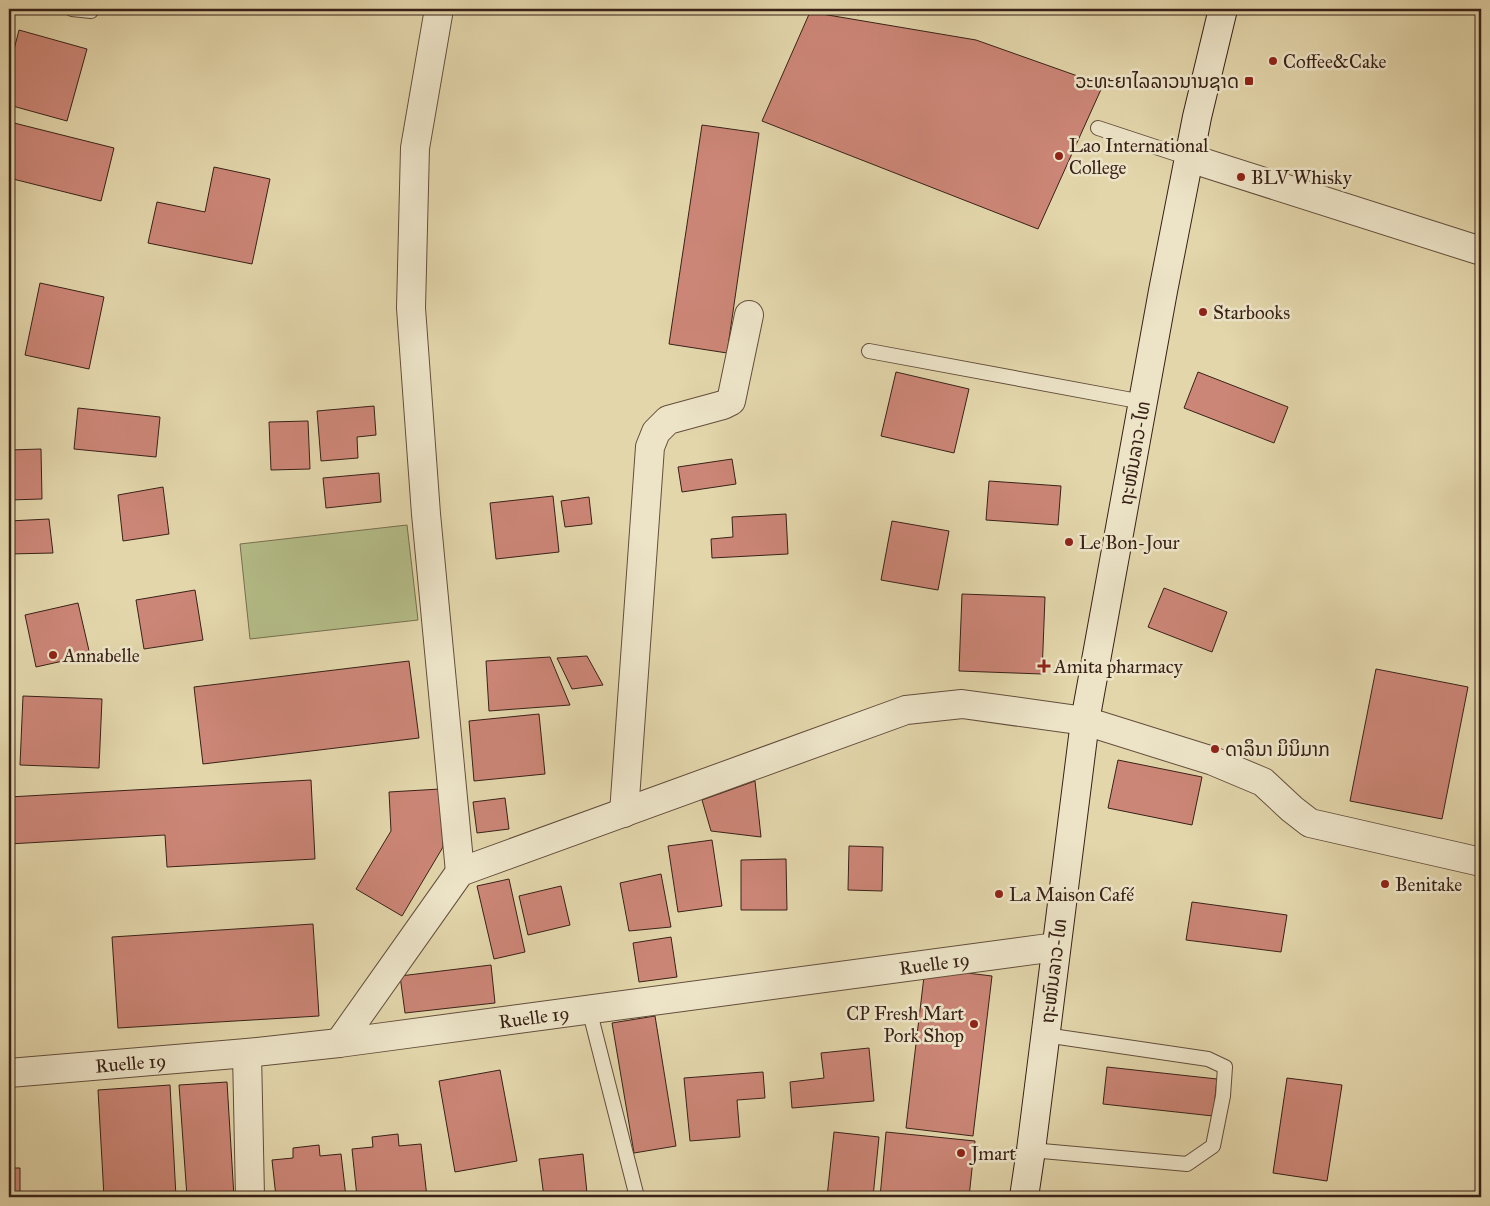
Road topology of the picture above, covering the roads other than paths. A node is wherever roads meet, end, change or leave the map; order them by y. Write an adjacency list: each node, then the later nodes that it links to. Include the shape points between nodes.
1 (72, 9): 4 (lane)
2 (440, 9): 14 (street, via 415,148 412,308 426,514)
3 (1223, 9): 6 (street, ຖະໜົນລາວ-ໄທ)
4 (91, 11)
5 (1098, 128): 6 (lane)
6 (1189, 158): 7 (street); 10 (street, ຖະໜົນລາວ-ໄທ)
7 (1478, 250)
8 (749, 315): 12 (street, via 731,401 668,420 656,432 650,447)
9 (869, 351): 10 (lane)
10 (1143, 402): 11 (street, ຖະໜົນລາວ-ໄທ)
11 (1084, 721): 12 (street, via 962,704 906,710); 13 (street, via 1213,761 1263,782 1310,822); 15 (street, ຖະໜົນລາວ-ໄທ)
12 (624, 813): 14 (street)
13 (1481, 862)
14 (460, 872): 18 (street)
15 (1056, 946): 16 (street, Ruelle 19); 17 (street, ຖະໜົນລາວ-ໄທ)
16 (588, 1009): 18 (street, Ruelle 19); 23 (lane)
17 (1045, 1035): 21 (street, ຖະໜົນລາວ-ໄທ); 21 (lane, via 1208,1059 1224,1067 1223,1096 1213,1146 1187,1164)
18 (339, 1043): 19 (street, Ruelle 19)
19 (247, 1053): 20 (street, Ruelle 19); 22 (street)
20 (9, 1073)
21 (1031, 1150): 24 (street, ຖະໜົນລາວ-ໄທ)
22 (250, 1197)
23 (637, 1197)
24 (1024, 1197)

